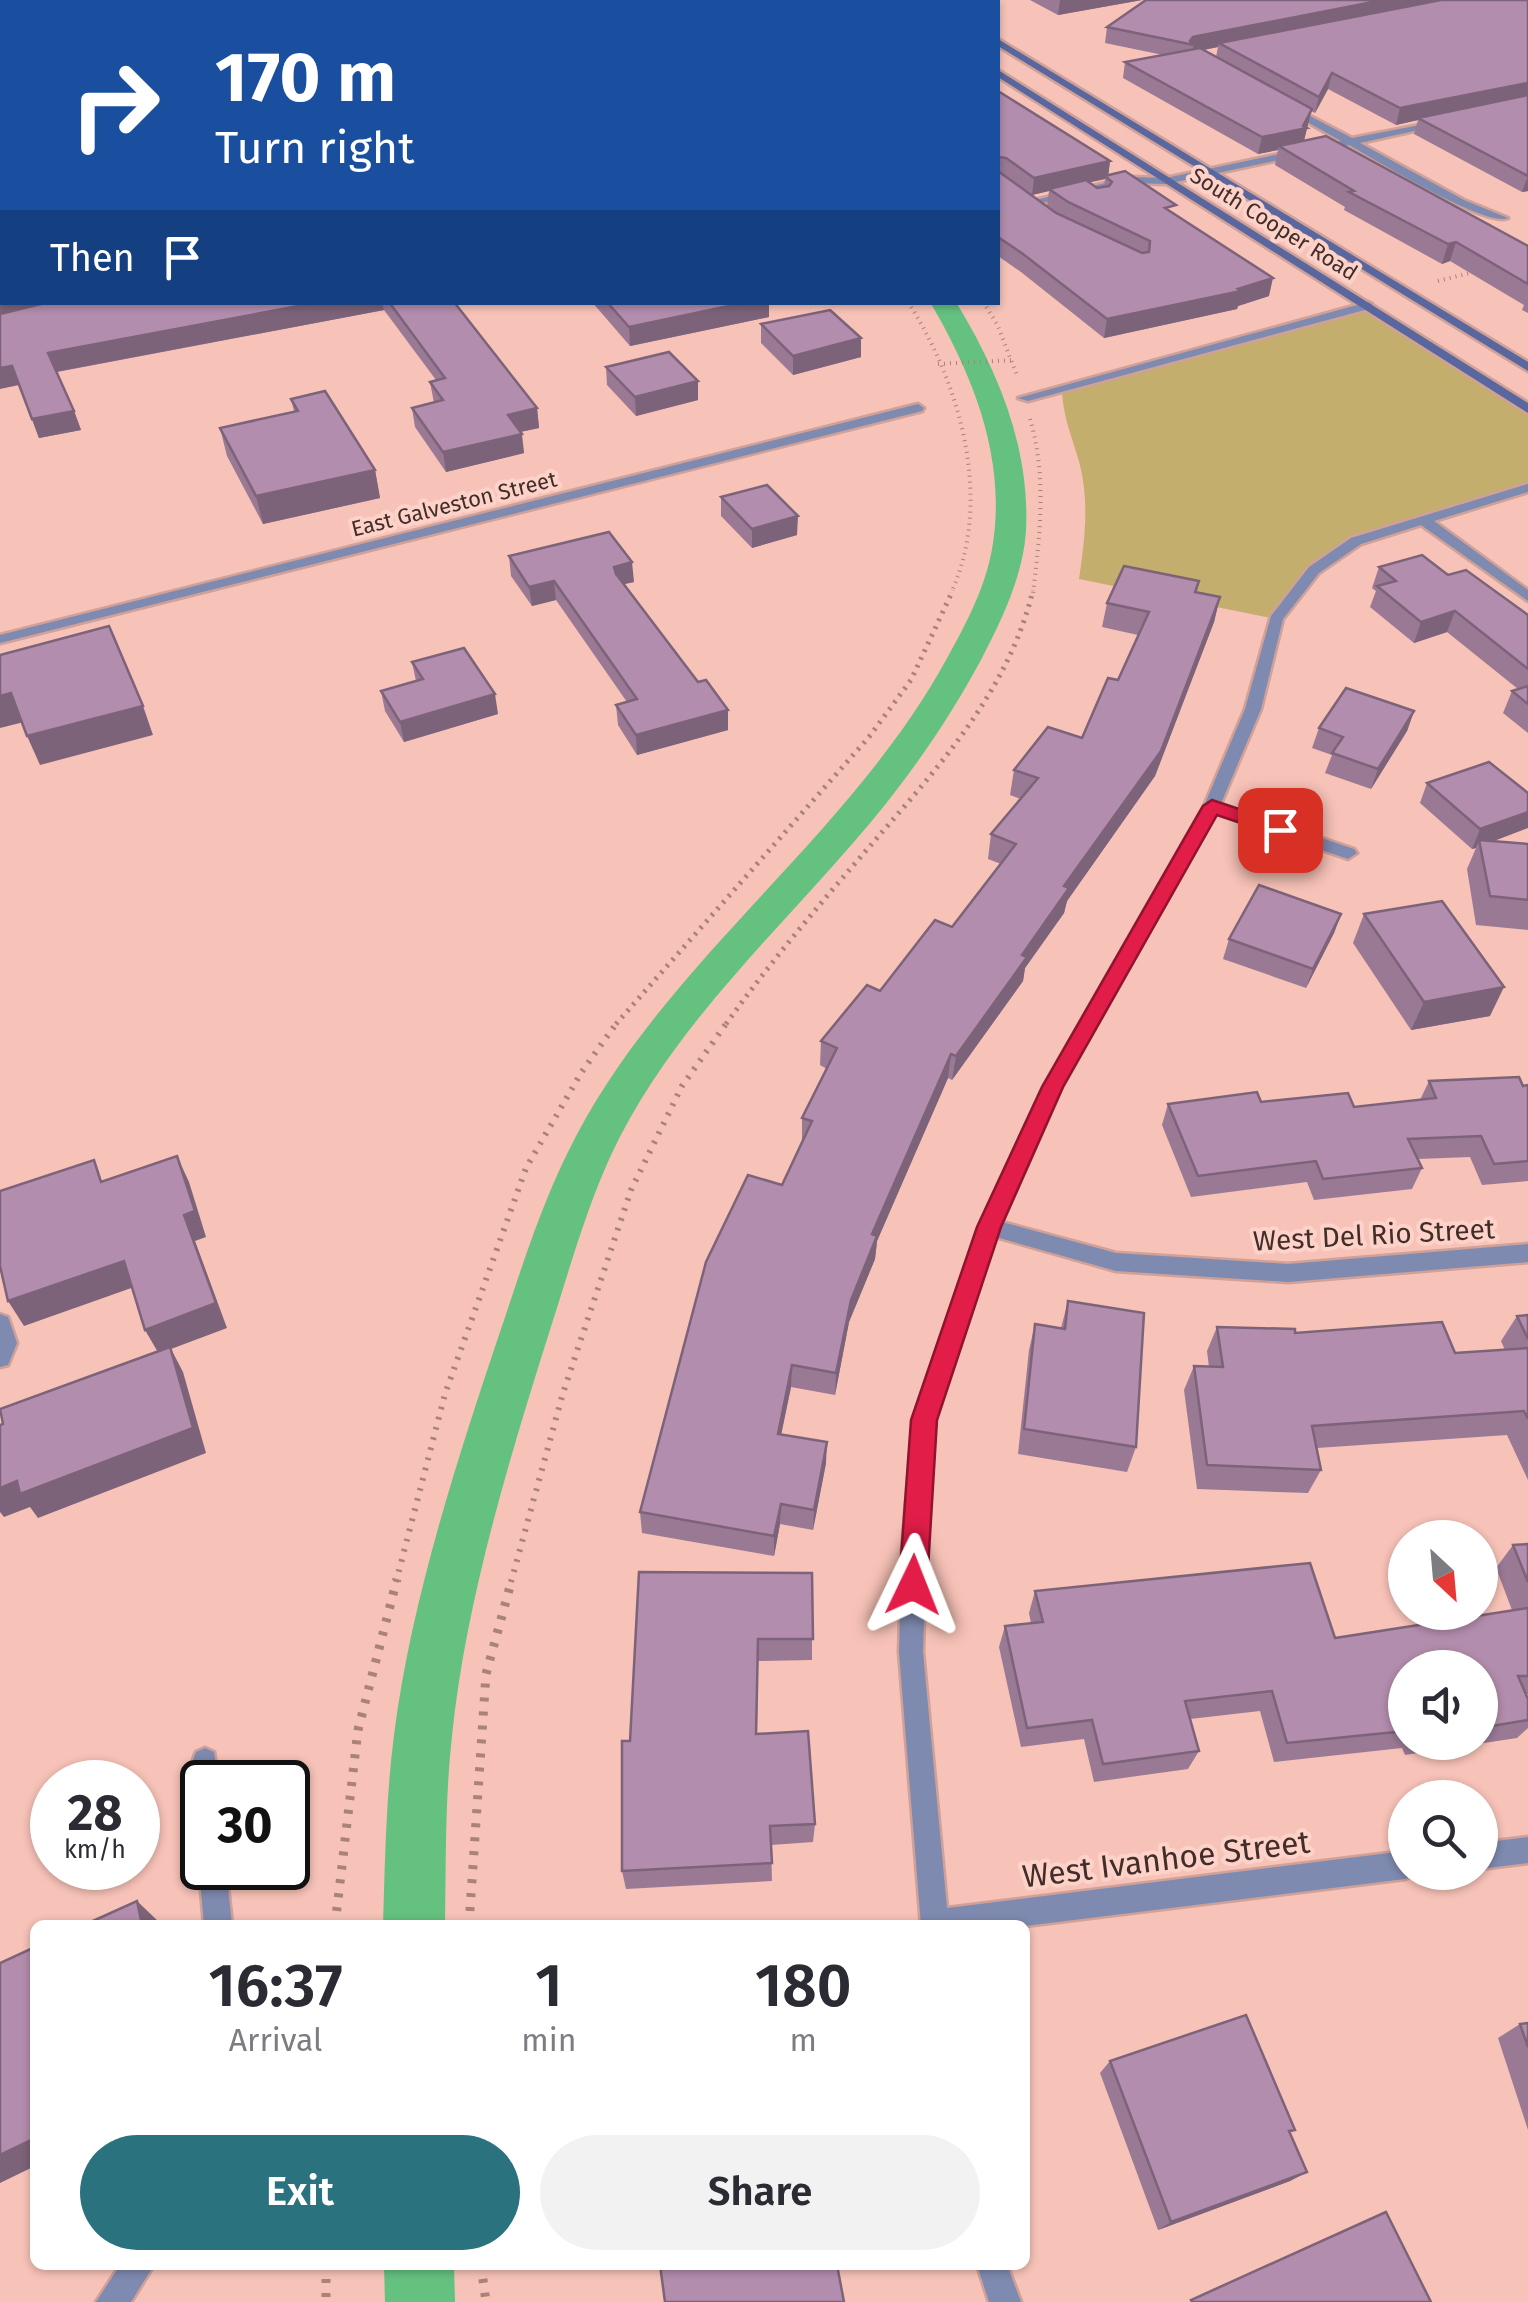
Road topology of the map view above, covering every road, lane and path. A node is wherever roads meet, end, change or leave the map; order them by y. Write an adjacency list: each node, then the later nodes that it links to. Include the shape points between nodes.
1 (1000, 43): 6 (main road, South Cooper Road)
2 (1000, 74): 7 (main road, South Cooper Road)
3 (1282, 104): 5 (street)
4 (1457, 119): 5 (street)
5 (1351, 142): 6 (street); 12 (street)
6 (1207, 172): 7 (street); 14 (main road, South Cooper Road)
7 (1166, 180): 8 (street); 10 (street); 17 (main road, South Cooper Road)
8 (1086, 190): 10 (street); 11 (street)
9 (1013, 192): 11 (street)
10 (1101, 200): 11 (street, via 1043,213)
11 (1028, 203)
12 (1503, 218)
13 (1474, 272): 14 (path)
14 (1402, 289): 20 (main road, South Cooper Road)
15 (910, 305): 19 (path, via 933,341)
16 (985, 305): 18 (path)
17 (1368, 306): 21 (street); 23 (main road, South Cooper Road)
18 (1014, 360): 19 (path); 21 (path)
19 (938, 364): 39 (path, via 966,438 968,535 960,574 901,694 624,1011 526,1168 445,1394 358,1730)
20 (1528, 367)
21 (1024, 398): 40 (path, via 1036,442 1042,518 1032,594 1012,650 959,743 770,961 693,1070 631,1190 563,1392 486,1674)
22 (918, 408): 27 (street, East Galveston Street)
23 (1528, 409)
24 (1528, 488): 25 (street)
25 (1423, 520): 26 (street); 28 (street, via 1356,540 1314,570 1276,619 1254,710)
26 (1528, 597)
27 (0, 639)
28 (1212, 806): 29 (street); 30 (street, via 1053,1087)
29 (1348, 853)
30 (989, 1227): 31 (street, West Del Rio Street, via 1116,1262 1288,1273); 41 (street, via 924,1420 911,1652)
31 (1528, 1253)
32 (0, 1323): 33 (street, via 6,1343)
33 (0, 1358)
34 (1528, 1850): 35 (street)
35 (1498, 1854)
36 (1388, 1867): 42 (street, West Ivanhoe Street)
37 (216, 1890): 38 (street)
38 (218, 1920)
39 (337, 1920)
40 (469, 1920)
41 (935, 1920)
42 (967, 1920)
43 (135, 2270): 47 (street)
44 (326, 2270): 48 (path)
45 (482, 2270): 49 (path)
46 (994, 2270): 50 (street)
47 (112, 2302)
48 (326, 2302)
49 (486, 2302)
50 (1004, 2302)

